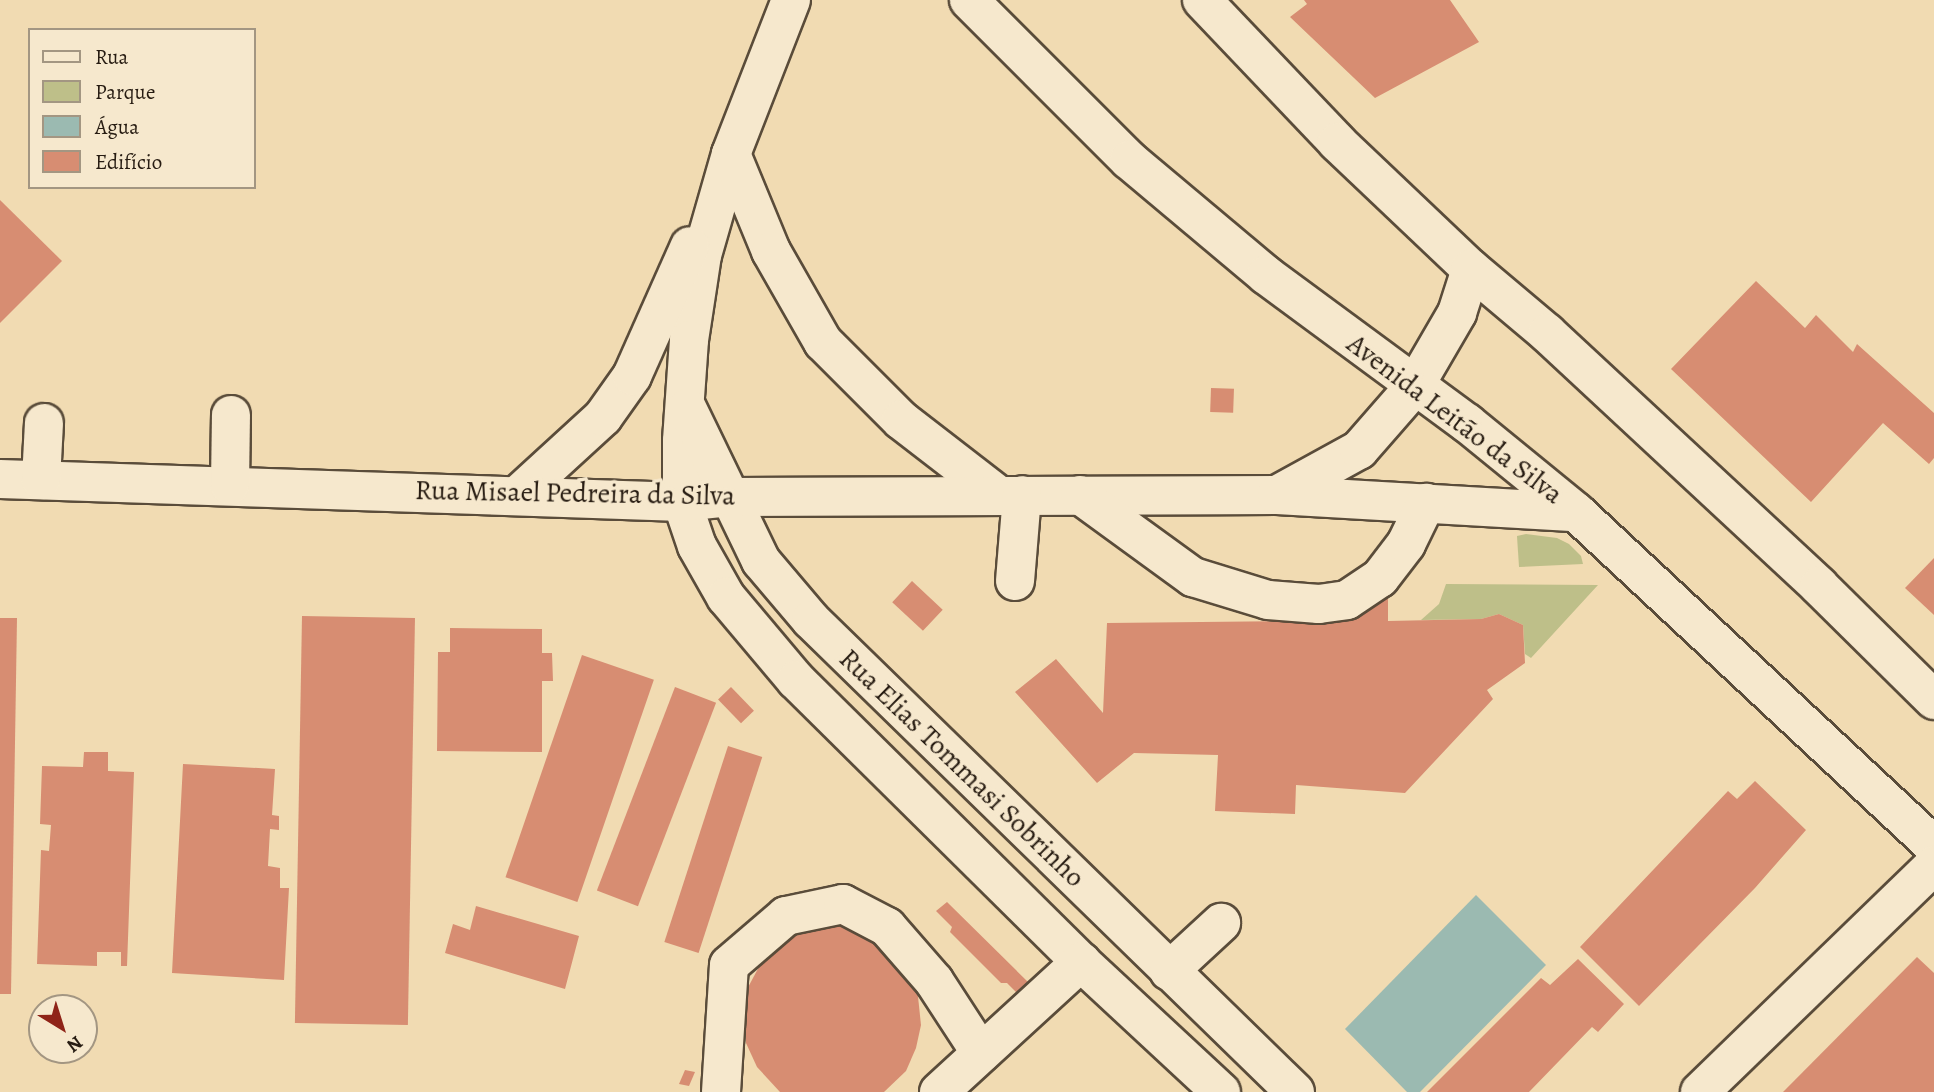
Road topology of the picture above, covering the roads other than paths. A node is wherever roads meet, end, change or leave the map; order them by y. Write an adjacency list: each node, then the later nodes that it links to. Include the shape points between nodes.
1 (791, 0): 4 (street, Rua Elias Tommasi Sobrinho)
2 (969, 0): 6 (street, Avenida Leitão da Silva, via 1129,160 1266,275)
3 (1202, 0): 5 (street, via 1337,142)
4 (731, 154): 7 (street, Rua Elias Tommasi Sobrinho, via 702,256); 13 (street, via 632,376 603,417); 14 (street, via 771,251 823,342 901,419)
5 (1471, 269): 6 (street, Rua Misael Pedreira da Silva, via 1457,313); 22 (street, via 1819,586)
6 (1414, 387): 16 (street, Rua Misael Pedreira da Silva, via 1360,450); 20 (street, Avenida Leitão da Silva, via 1468,423)
7 (685, 403): 17 (street, Rua Elias Tommasi Sobrinho); 18 (street, Rua Elias Tommasi Sobrinho)
8 (231, 415): 12 (street)
9 (44, 423): 11 (street)
10 (0, 479): 11 (street, Rua Misael Pedreira da Silva)
11 (41, 480): 12 (street, Rua Misael Pedreira da Silva)
12 (230, 485): 13 (street, Rua Misael Pedreira da Silva)
13 (519, 494): 18 (street, Rua Misael Pedreira da Silva)
14 (1010, 495): 15 (street, Rua Misael Pedreira da Silva); 17 (street, Rua Misael Pedreira da Silva); 21 (street)
15 (1080, 495): 16 (street, Rua Misael Pedreira da Silva); 19 (street, via 1192,577 1268,600 1319,604 1347,600 1380,578 1406,544)
16 (1277, 495): 19 (street, Rua Misael Pedreira da Silva)
17 (730, 497): 18 (street, Rua Misael Pedreira da Silva); 27 (street, Rua Elias Tommasi Sobrinho, via 761,561 811,620)
18 (682, 502): 26 (street, Rua Elias Tommasi Sobrinho, via 697,546 726,597 796,680)
19 (1426, 503): 20 (street, Rua Misael Pedreira da Silva)
20 (1576, 512): 23 (street, Avenida Leitão da Silva)
21 (1015, 581)
22 (1934, 700)
23 (1934, 846)
24 (1934, 865): 33 (street)
25 (1221, 923): 27 (street)
26 (1081, 962): 28 (street); 31 (street, Rua Elias Tommasi Sobrinho)
27 (1169, 971): 32 (street, Rua Elias Tommasi Sobrinho)
28 (981, 1053): 29 (street, via 934,981 887,927 843,904 786,916 729,965); 30 (street)
29 (721, 1092)
30 (939, 1092)
31 (1221, 1092)
32 (1295, 1092)
33 (1700, 1092)

